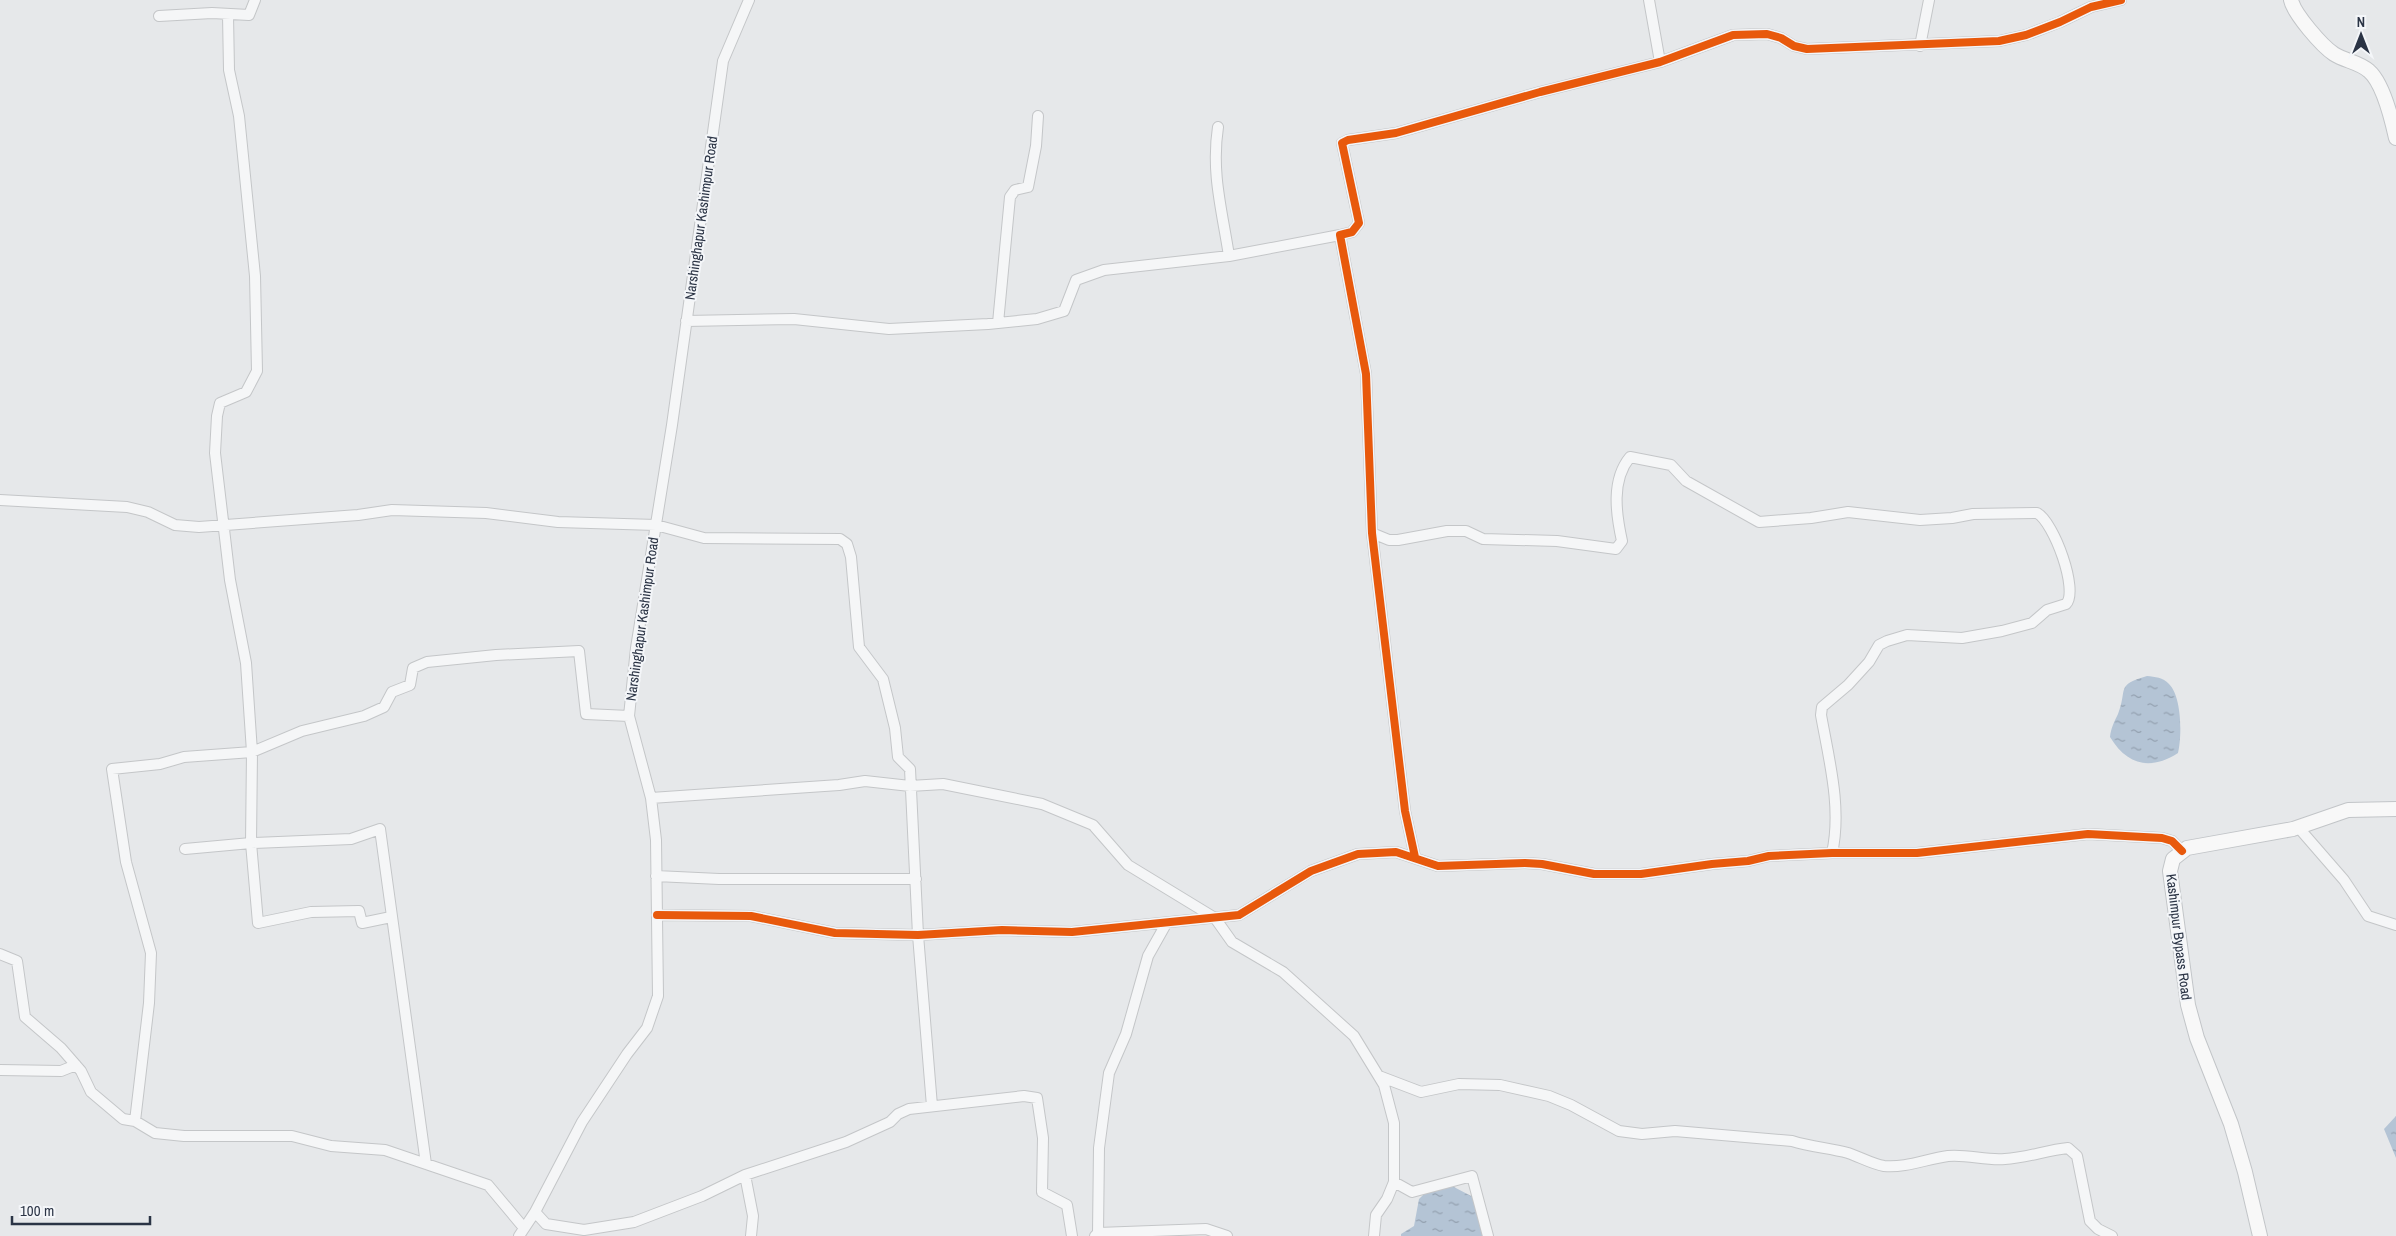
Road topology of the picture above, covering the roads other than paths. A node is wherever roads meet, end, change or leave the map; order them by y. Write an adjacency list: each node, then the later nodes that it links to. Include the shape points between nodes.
1 (256, 0): 7 (street, via 250,15)
2 (749, 0): 16 (street, Narshinghapur Kashimpur Road, via 723,61)
3 (1649, 0): 10 (street)
4 (1929, 0): 9 (street)
5 (2121, 0): 9 (street, via 2091,7 2010,40)
6 (2291, 0): 13 (main road, via 2301,18 2333,53 2369,71 2393,121)
7 (228, 14): 8 (street); 19 (street, via 229,70 239,116 255,276 257,370 246,392 220,403 217,416 215,453)
8 (159, 16)
9 (1920, 46): 10 (street, via 1807,49 1767,34 1743,34 1726,37)
10 (1660, 62): 14 (street, via 1396,133 1342,143 1358,223 1352,232)
11 (1038, 116): 17 (street, via 1030,181 1025,189 1015,190 1010,197)
12 (1218, 127): 15 (street, via 1214,148 1215,178)
13 (2396, 138)
14 (1340, 235): 15 (street); 21 (street, via 1366,374)
15 (1229, 256): 17 (street, via 1104,270 1076,280 1064,311 1037,319)
16 (686, 321): 17 (street, via 794,319 889,329); 20 (street, Narshinghapur Kashimpur Road)
17 (998, 323)
18 (0, 500): 19 (street, via 127,507 148,512 175,525)
19 (222, 525): 20 (street, via 392,510 486,513 558,522); 23 (street, via 246,663)
20 (656, 525): 22 (street, Narshinghapur Kashimpur Road, via 636,648); 24 (street, via 704,538 840,539 847,544 859,647 883,679 895,728 898,757 910,769)
21 (1372, 533): 31 (street, via 1398,540 1466,531 1483,539 1616,549 1622,542 1616,495 1622,467 1630,457 1671,464 1686,481 1759,522 1848,512 1920,520 1983,514 2041,515 2049,524 2065,564 2069,599 2066,604 2047,610 2032,623 2002,631 1962,638 1895,637 1879,645 1869,662 1822,707 1835,808); 32 (street, via 1405,811)
22 (629, 716): 23 (street, via 586,714 579,651 496,655 427,662 413,668 410,685 392,692 384,707 364,716 302,731); 25 (street, Narshinghapur Kashimpur Road)
23 (252, 752): 28 (street); 46 (street, via 184,757 160,764 112,769 126,862 151,953 149,1003)
24 (910, 786): 25 (street, via 866,780 839,785); 34 (street); 37 (street, via 943,784 1042,804 1093,825 1128,865)
25 (650, 798): 33 (street, Narshinghapur Kashimpur Road, via 656,840)
26 (2396, 809): 27 (main road, via 2348,810)
27 (2296, 828): 30 (main road); 39 (street, via 2344,880 2368,916)
28 (251, 844): 29 (street); 36 (street, via 351,839 380,829); 36 (street, via 258,922 311,912 359,911 362,922)
29 (185, 849)
30 (2185, 849): 31 (street, via 2162,838 2088,834 1917,853); 59 (main road, Kashimpur Bypass Road, via 2173,859 2170,871 2188,1005 2197,1038 2231,1124)
31 (1832, 853): 32 (street, via 1768,856 1641,874 1594,874 1525,863 1438,866)
32 (1415, 857): 37 (street, via 1396,852 1358,854 1311,871 1239,915)
33 (656, 876): 34 (street); 35 (street, Narshinghapur Kashimpur Road)
34 (916, 879): 40 (street)
35 (657, 915): 40 (street, via 750,916 835,933); 50 (street, Narshinghapur Kashimpur Road, via 658,996 647,1028 582,1122)
36 (391, 918): 47 (street)
37 (1215, 918): 38 (street); 44 (street, via 1232,942 1283,972 1354,1036)
38 (1166, 924): 40 (street, via 1072,932 1002,930); 52 (street, via 1148,956 1126,1034 1109,1073 1099,1148)
39 (2396, 925)
40 (918, 935): 45 (street)
41 (0, 954): 42 (street, via 17,961 25,1017)
42 (76, 1065): 43 (street, via 61,1071); 46 (street, via 91,1092 123,1119)
43 (0, 1070)
44 (1378, 1075): 49 (street, via 1384,1085 1394,1123); 58 (street, via 1421,1092 1459,1084 1500,1085 1549,1096 1619,1131 1642,1134 1674,1131 1792,1141 1844,1152 1882,1166 1905,1166 1950,1156 1982,1156 2001,1160 2068,1148 2077,1156 2090,1220 2098,1229)
45 (932, 1106): 48 (street, via 909,1109 890,1122 846,1142); 54 (street, via 1024,1096 1037,1098 1043,1138 1042,1192 1067,1205)
46 (135, 1121): 47 (street, via 155,1133 292,1136 331,1146 385,1150)
47 (426, 1164): 51 (street, via 488,1185)
48 (745, 1174): 50 (street, via 702,1196 634,1222 584,1230 546,1224); 53 (street, via 753,1216)
49 (1394, 1182): 56 (street, via 1376,1215); 57 (street, via 1412,1192 1472,1176)
50 (535, 1212): 51 (street, Narshinghapur Kashimpur Road)
51 (522, 1232)
52 (1096, 1234): 55 (street, via 1206,1229)
53 (751, 1236)
54 (1072, 1236)
55 (1227, 1236)
56 (1374, 1236)
57 (1488, 1236)
58 (2112, 1236)
59 (2260, 1236)

